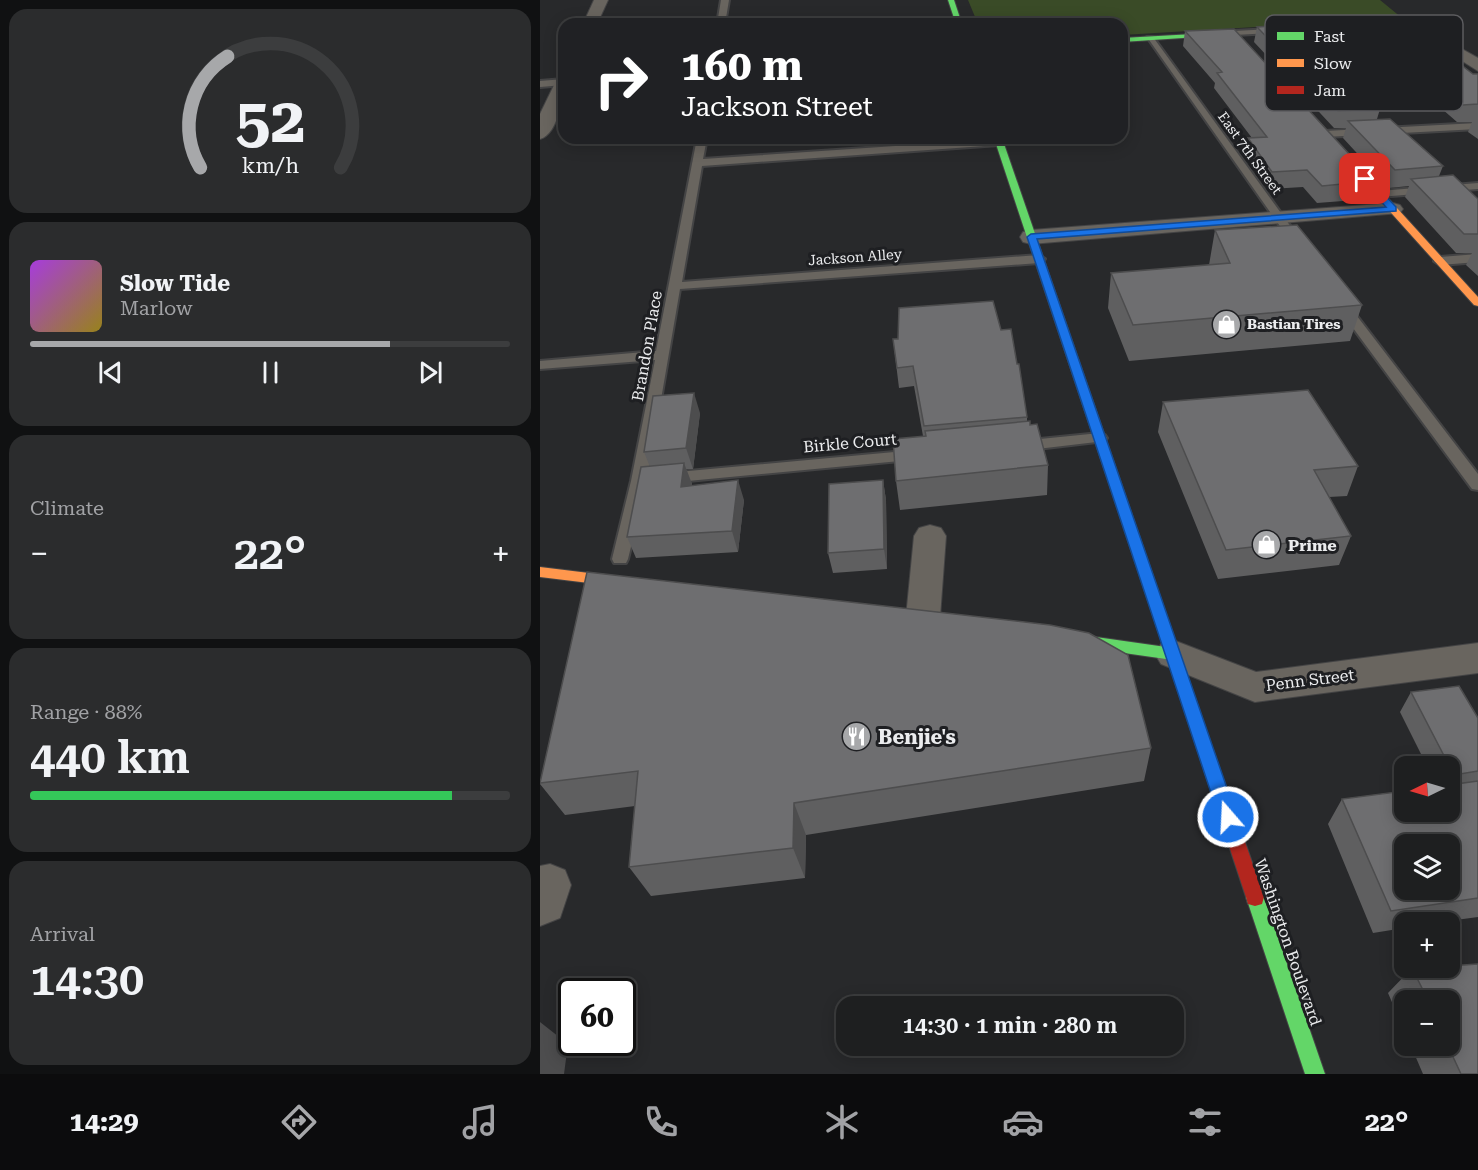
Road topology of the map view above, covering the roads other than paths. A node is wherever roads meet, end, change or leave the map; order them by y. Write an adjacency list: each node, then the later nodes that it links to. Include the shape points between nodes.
1 (601, 0): 4 (street)
2 (725, 0): 5 (lane)
3 (951, 0): 6 (main road)
4 (593, 18)
5 (723, 18)
6 (957, 18)
7 (1265, 31): 8 (lane)
8 (1234, 33): 9 (main road); 11 (main road)
9 (1150, 39): 10 (main road); 26 (lane, East 7th Street)
10 (1128, 40)
11 (1248, 49)
12 (1463, 55): 13 (street)
13 (1478, 66)
14 (558, 82): 15 (lane)
15 (540, 84)
16 (558, 95): 19 (street)
17 (1478, 126): 18 (lane)
18 (1321, 130): 25 (main road)
19 (540, 133)
20 (701, 144): 23 (lane, Brandon Place)
21 (946, 144): 23 (lane)
22 (1000, 144): 27 (main road, Washington Boulevard)
23 (696, 163): 32 (lane, Brandon Place)
24 (1478, 186): 25 (lane)
25 (1386, 201): 26 (street); 31 (main road)
26 (1278, 218): 27 (street); 30 (lane, East 7th Street)
27 (1031, 237): 29 (main road, Washington Boulevard)
28 (1478, 258): 31 (lane)
29 (1039, 259): 32 (lane, Jackson Alley); 37 (main road, Washington Boulevard)
30 (1309, 259)
31 (1440, 261): 34 (main road)
32 (674, 286): 35 (lane, Brandon Place)
33 (1336, 296): 41 (lane)
34 (1478, 303)
35 (661, 355): 36 (lane); 40 (lane, Brandon Place)
36 (540, 365)
37 (1100, 438): 38 (lane); 48 (main road, Washington Boulevard)
38 (1009, 447)
39 (938, 453): 40 (lane, Birkle Court)
40 (639, 481): 43 (lane, Brandon Place)
41 (1478, 485)
42 (930, 536): 46 (street)
43 (620, 559)
44 (540, 572): 45 (main road)
45 (646, 584)
46 (923, 618)
47 (1050, 636): 48 (main road, Penn Street)
48 (1173, 654): 49 (street, Penn Street, via 1255,687); 52 (main road, Washington Boulevard)
49 (1478, 658)
50 (540, 887): 51 (street, via 550,885 545,903)
51 (540, 904)
52 (1315, 1074)

